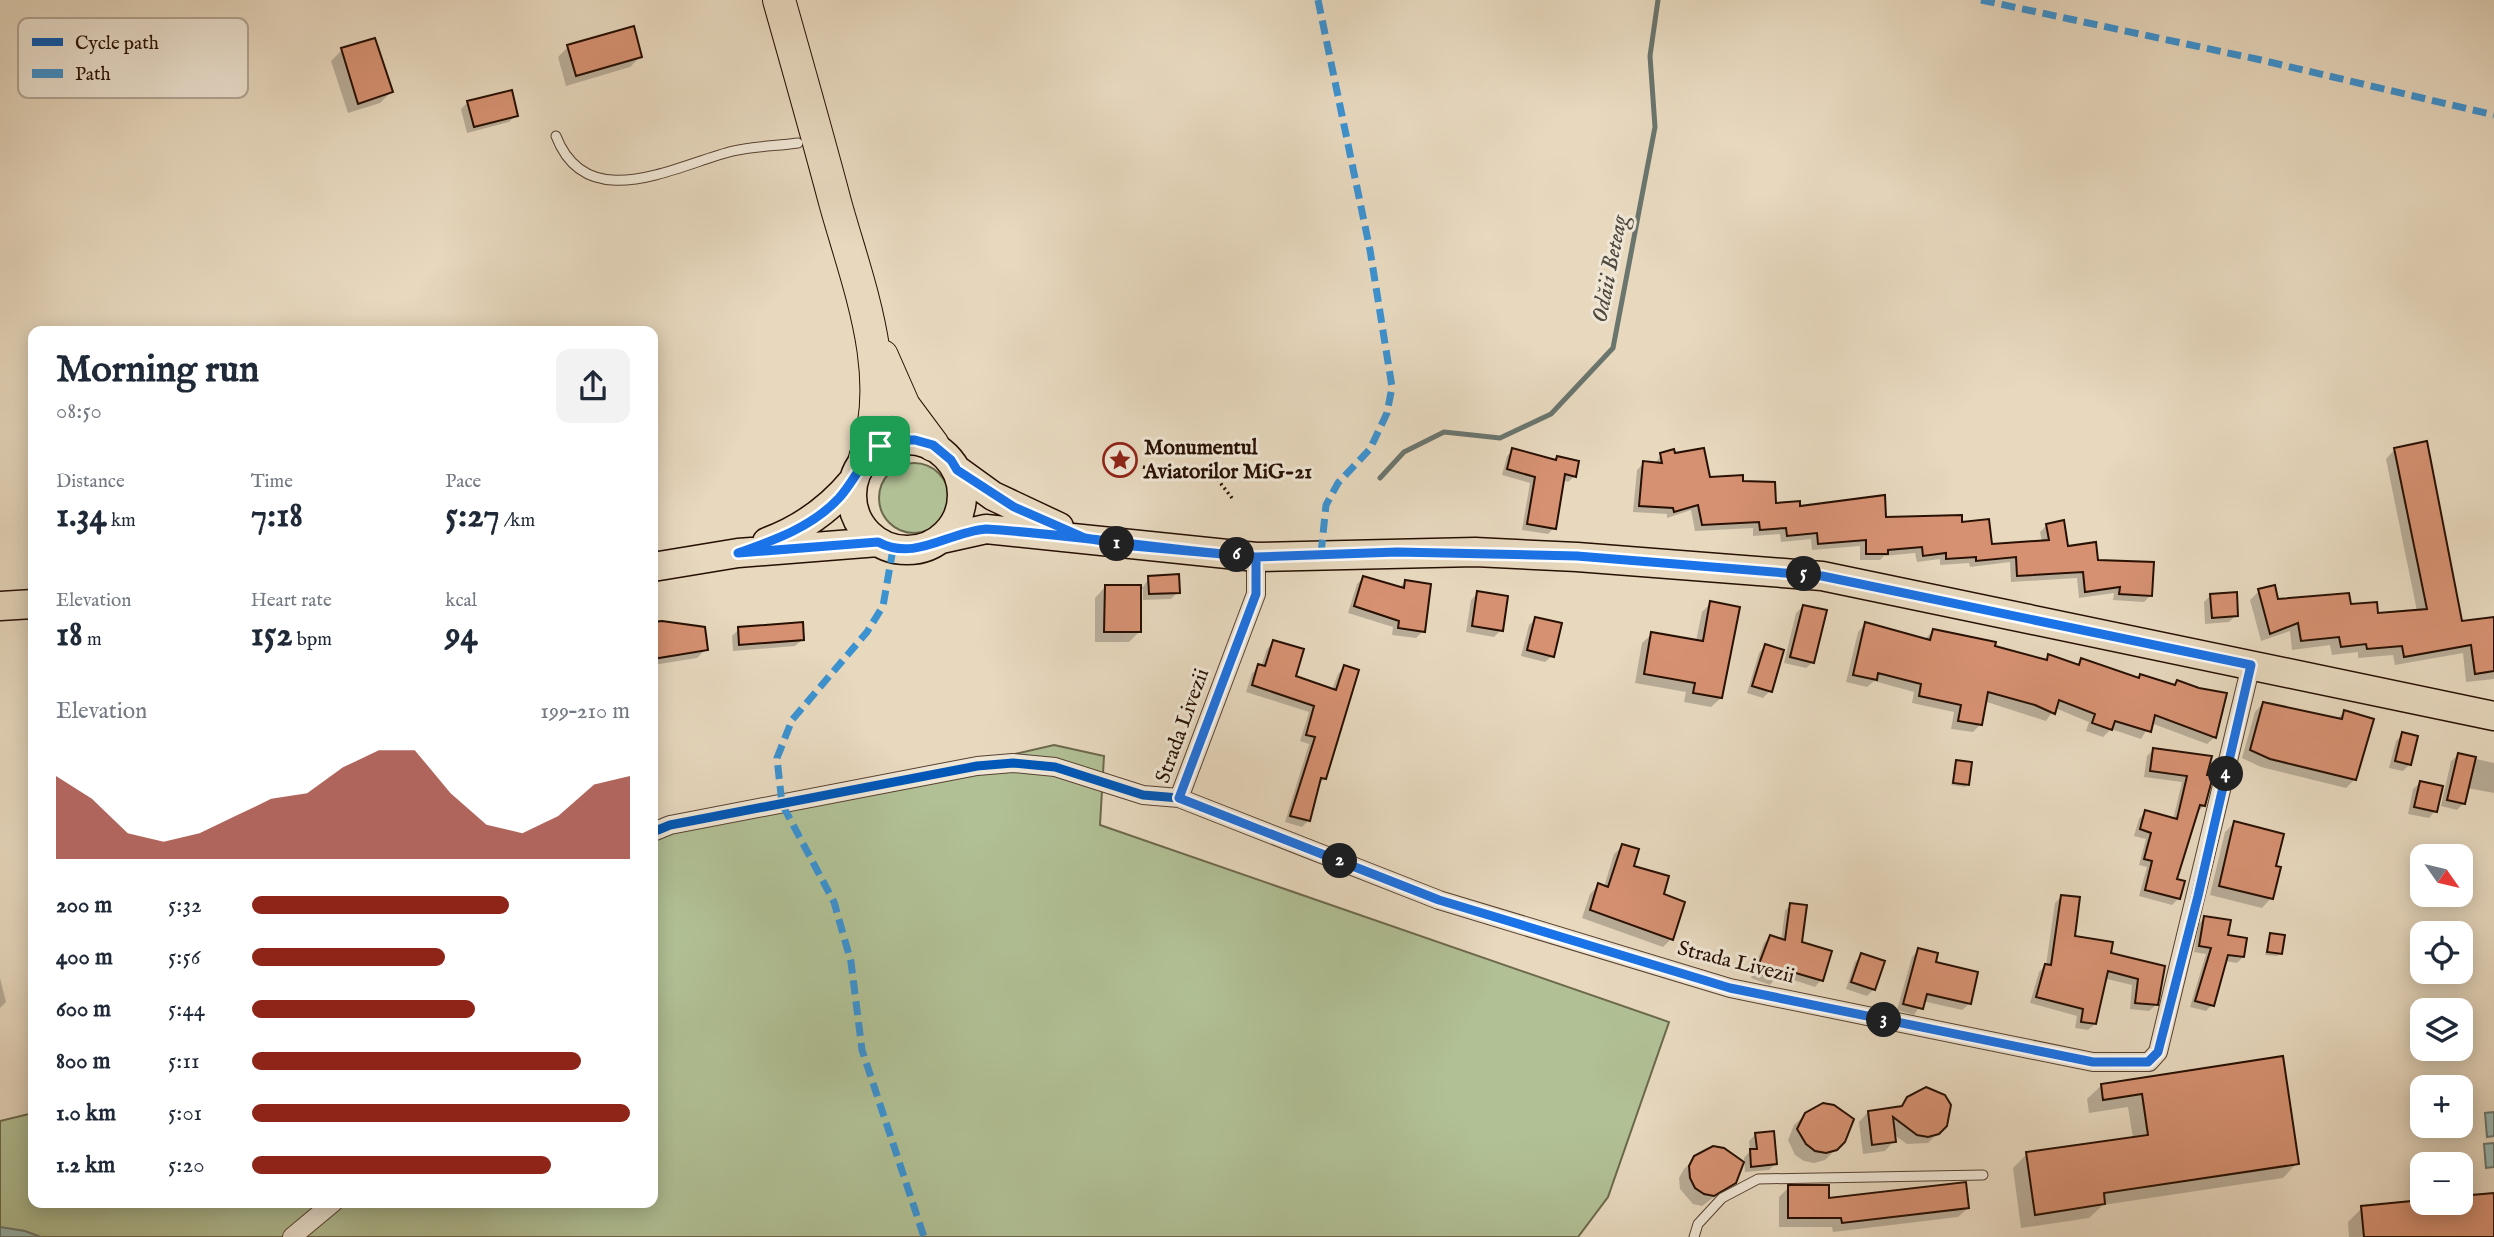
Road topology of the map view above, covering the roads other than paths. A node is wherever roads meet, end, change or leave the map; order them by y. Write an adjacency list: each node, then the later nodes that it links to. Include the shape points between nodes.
1 (759, 0): 5 (highway)
2 (779, 0): 6 (highway)
3 (793, 0): 6 (highway)
4 (555, 136): 5 (lane, via 562,153 588,173 617,182 635,181 735,150)
5 (798, 143): 6 (highway)
6 (826, 166): 7 (highway)
7 (869, 326): 8 (highway, via 904,406); 9 (highway, via 876,429)
8 (933, 445): 9 (main road, via 897,440 880,446); 10 (main road)
9 (859, 470): 13 (main road, via 851,499 855,516); 14 (main road, via 837,500 807,524)
10 (957, 470): 11 (main road, via 993,496); 12 (main road, via 961,507 954,525)
11 (1085, 538): 12 (main road, via 986,529); 15 (main road)
12 (941, 539): 13 (main road, via 909,551)
13 (878, 542): 14 (main road)
14 (738, 553): 16 (main road)
15 (1256, 557): 19 (main road, via 1475,552 1822,576); 21 (street, Strada Livezii, via 1256,594)
16 (658, 566)
17 (28, 604): 18 (main road)
18 (0, 606)
19 (2251, 665): 20 (main road); 21 (street, Strada Livezii, via 2165,1026 2158,1052 2148,1062 2093,1062 1730,988 1439,900)
20 (2494, 716)
21 (1179, 798): 22 (street, via 1143,795 1055,767 1013,763 977,766)
22 (658, 830)
23 (1983, 1175): 26 (lane, via 1758,1179 1722,1198 1698,1224)
24 (327, 1208): 25 (street)
25 (292, 1237)
26 (1694, 1237)

